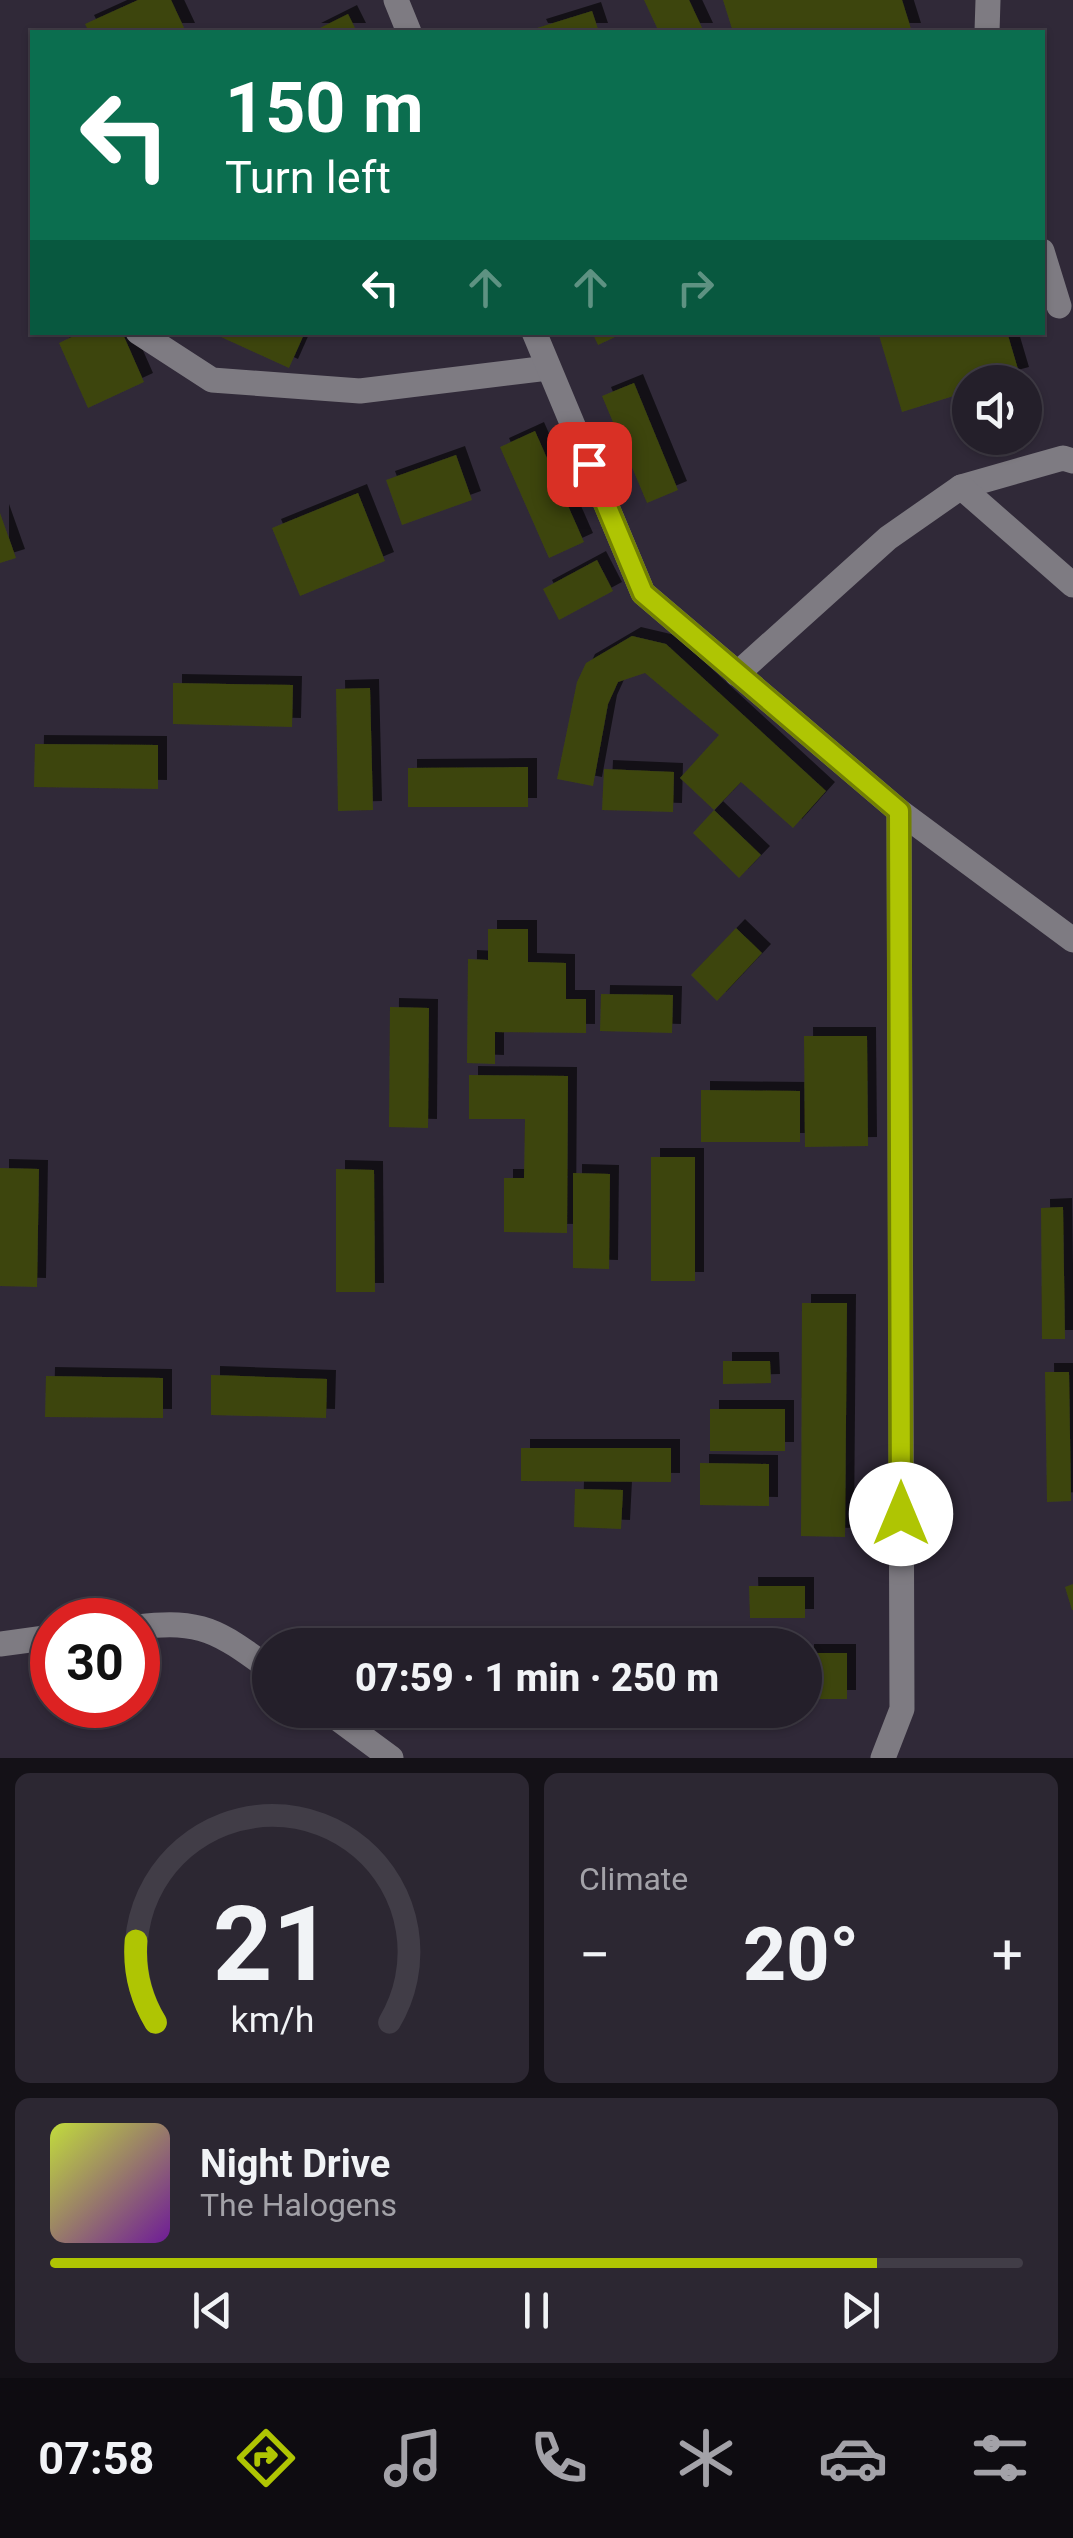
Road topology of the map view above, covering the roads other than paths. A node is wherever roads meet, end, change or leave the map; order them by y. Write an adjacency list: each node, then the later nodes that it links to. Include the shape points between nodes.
1 (396, 0): 3 (street)
2 (988, 0): 4 (street)
3 (408, 30)
4 (988, 30)
5 (1045, 261): 6 (street)
6 (1059, 306)
7 (143, 335): 9 (street, via 212,380 360,391)
8 (535, 335): 9 (street)
9 (548, 368): 13 (street, via 643,593)
10 (1073, 461): 11 (street, via 1063,458)
11 (961, 486): 12 (street); 13 (street, via 888,538)
12 (1073, 585)
13 (738, 674): 14 (street)
14 (899, 811): 15 (street); 22 (street, via 902,1709)
15 (1073, 940)
16 (160, 1625): 19 (street, via 198,1624)
17 (30, 1640): 18 (street)
18 (0, 1644)
19 (252, 1656)
20 (350, 1728): 21 (street)
21 (391, 1758)
22 (883, 1758)

